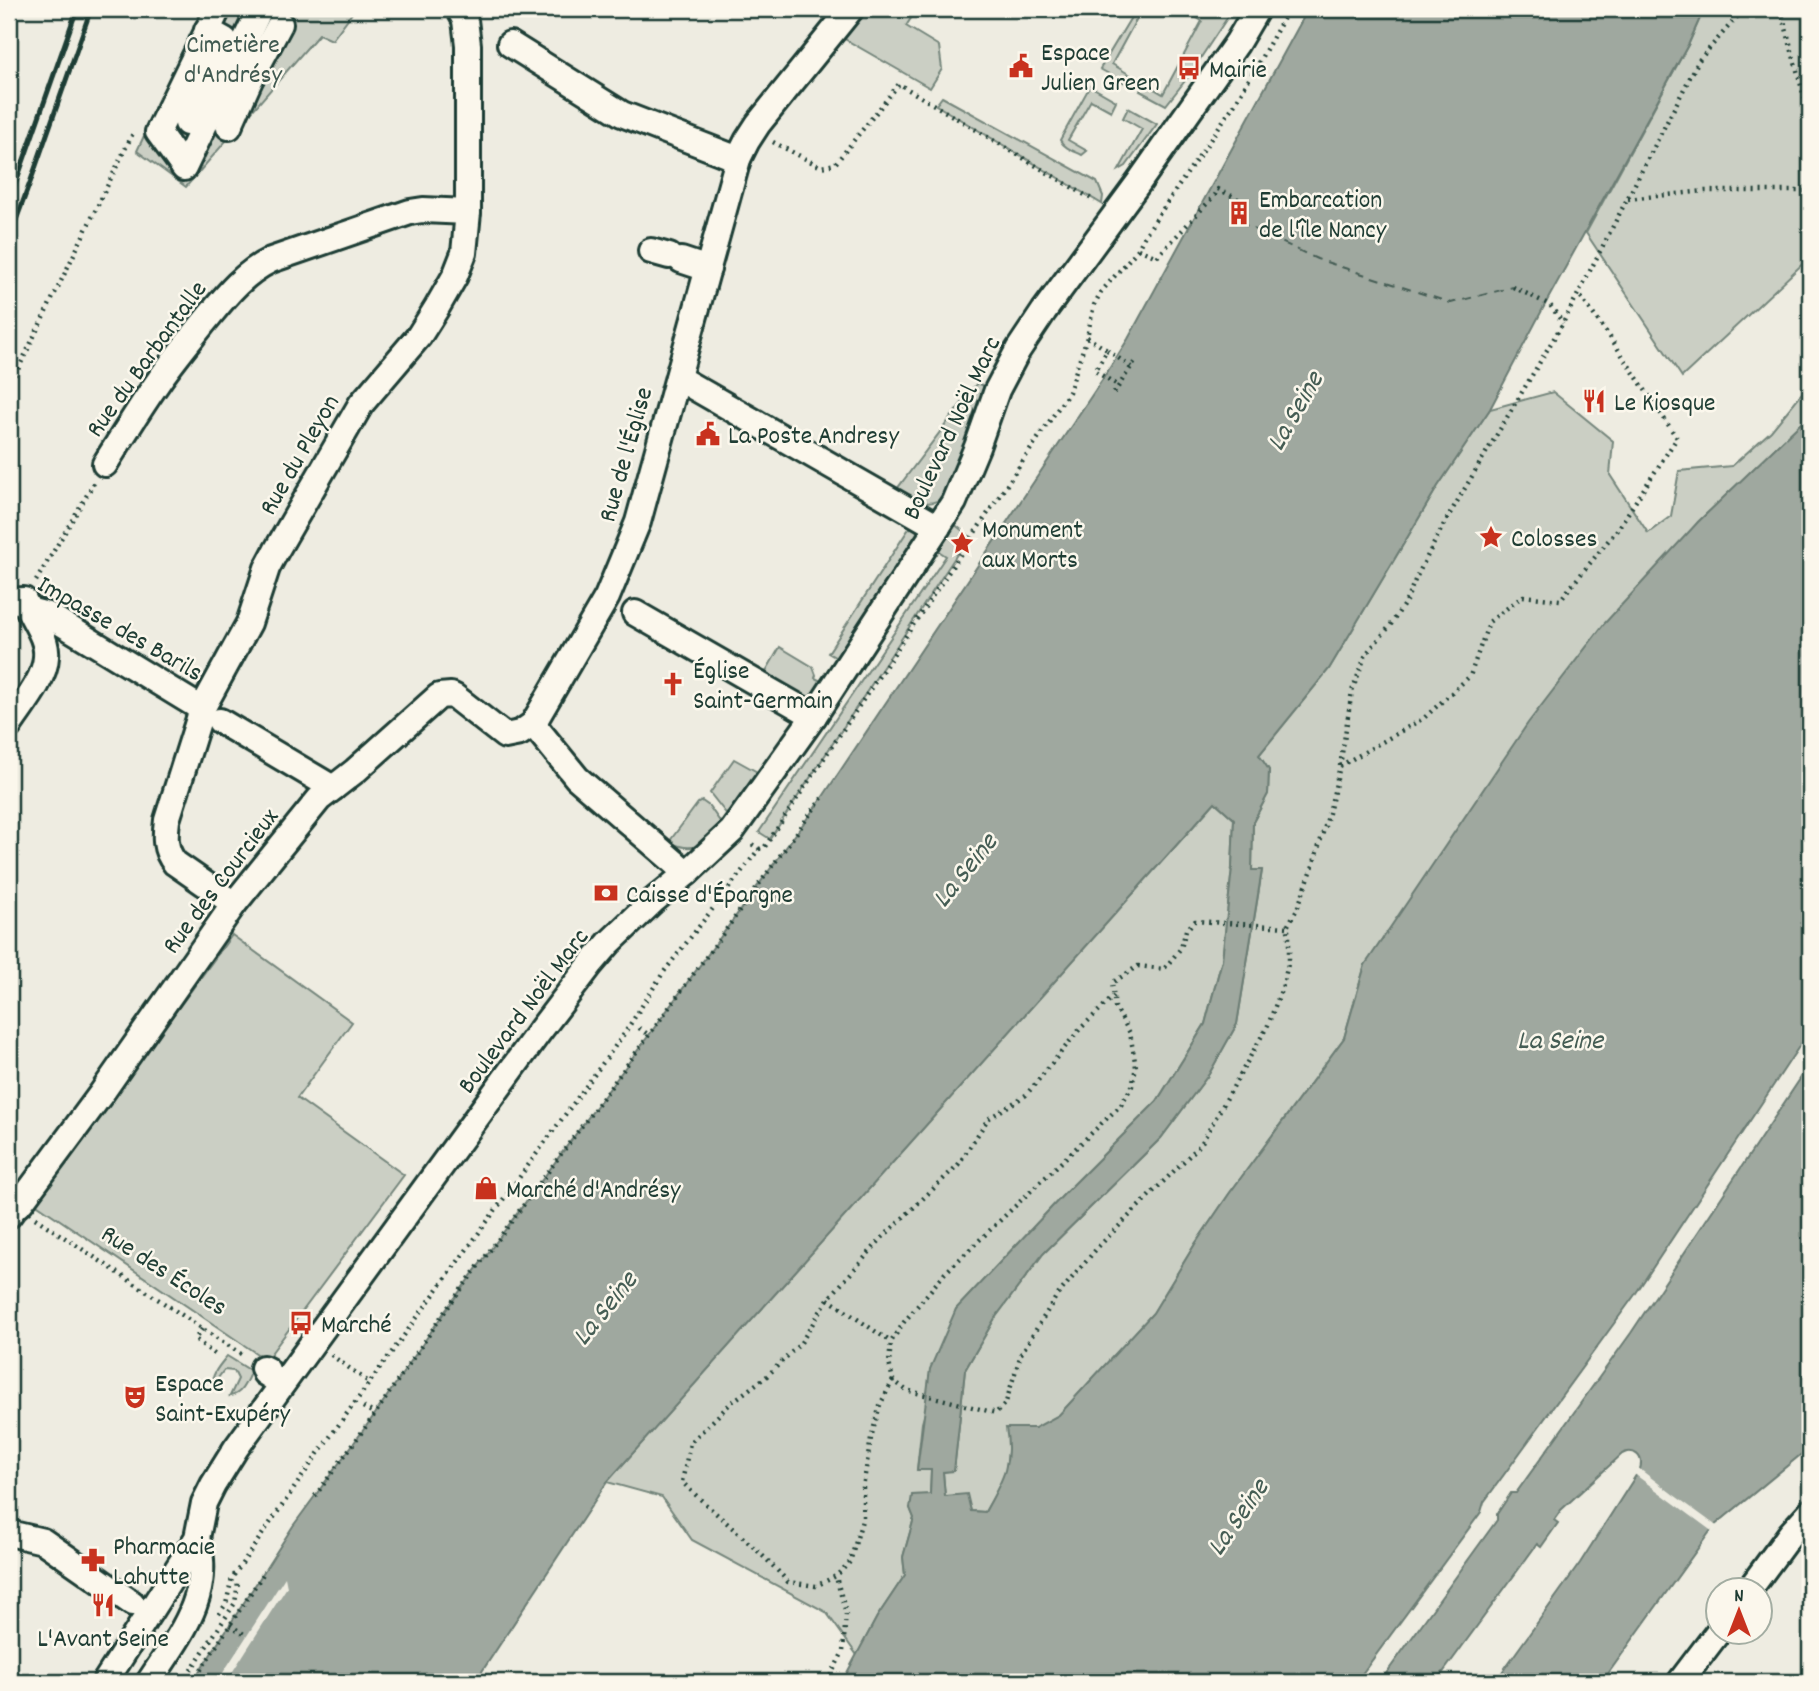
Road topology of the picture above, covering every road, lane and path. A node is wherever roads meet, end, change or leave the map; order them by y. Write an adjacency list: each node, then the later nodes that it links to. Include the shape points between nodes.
1 (253, 9): 8 (street); 9 (street); 9 (street, via 184,168 173,153)
2 (851, 9): 13 (street, Rue de l'Église, via 758,124)
3 (1257, 9): 17 (street, Boulevard Noël Marc)
4 (1289, 9): 19 (path, via 1236,102)
5 (1744, 9): 15 (path, via 1699,60)
6 (1781, 9): 10 (path)
7 (462, 14): 13 (street, via 622,114); 16 (street, Rue du Pleyon, via 468,45)
8 (284, 16): 11 (street)
9 (217, 26)
10 (1810, 120)
11 (229, 127)
12 (134, 132): 32 (path)
13 (738, 159): 17 (path, via 764,138 821,167 835,164 899,83); 22 (street, Rue de l'Église)
14 (1810, 191): 15 (path, via 1705,191)
15 (1627, 199): 24 (path)
16 (468, 212): 34 (street, Rue du Barbantalle, via 423,210 398,215 258,266 230,290 176,357); 38 (street, Rue du Pleyon, via 464,253 454,276 419,337 349,422 267,568)
17 (1116, 213): 19 (path); 35 (street, Boulevard Noël Marc, via 1018,350 997,390 958,493)
18 (1239, 222): 20 (path, via 1234,220 1244,202 1218,190 1157,257)
19 (1145, 235): 20 (path)
20 (1138, 248): 26 (path, via 1101,292)
21 (667, 256): 22 (street)
22 (708, 269): 30 (street, Rue de l'Église)
23 (1513, 288): 25 (path, via 1549,305)
24 (1578, 293): 25 (path); 42 (path, via 1677,438 1617,530 1560,600 1523,596 1489,622 1470,676 1424,718)
25 (1563, 323): 42 (path, via 1445,522 1406,601 1366,654 1352,691)
26 (1087, 337): 27 (path); 46 (path, via 1069,392 778,828)
27 (1107, 350): 29 (path); 31 (path, via 1095,371)
28 (1135, 361): 29 (path)
29 (1131, 367): 31 (path)
30 (678, 378): 35 (street); 40 (street, Rue de l'Église, via 638,522 607,597)
31 (1119, 386): 33 (path)
32 (9, 388)
33 (1114, 393)
34 (105, 464): 36 (path)
35 (938, 527): 39 (street, Boulevard Noël Marc)
36 (21, 604): 38 (street, Impasse des Barils, via 48,615); 41 (street, via 42,636 47,656 41,676)
37 (635, 613): 39 (street)
38 (211, 715): 43 (street, Impasse des Barils); 48 (street, Rue du Pleyon, via 167,820 166,846 175,863)
39 (814, 716): 45 (street, Boulevard Noël Marc)
40 (533, 724): 43 (street, Rue des Courcieux, via 505,736 455,697 439,696); 47 (street, via 578,778)
41 (9, 726)
42 (1340, 766): 49 (path, via 1311,872)
43 (333, 788): 48 (street, Rue des Courcieux, via 319,799)
44 (822, 798): 52 (path)
45 (732, 831): 46 (path); 47 (street, Boulevard Noël Marc)
46 (759, 849): 62 (path, via 663,973 624,1034)
47 (687, 873): 57 (street, Boulevard Noël Marc, via 591,964)
48 (234, 904): 53 (street, Rue des Courcieux, via 101,1094 21,1202)
49 (1287, 927): 50 (path, via 1195,921 1164,969 1138,966 1112,983); 61 (path, via 1289,960 1268,1026 1201,1144 1098,1247 1056,1297 1021,1354 1006,1402 996,1413 982,1411 907,1390)
50 (1114, 996): 55 (path, via 1026,1095 988,1119 958,1164); 58 (path, via 1130,1033 1136,1067 1121,1105 945,1273)
51 (639, 1028): 52 (path)
52 (649, 1035): 65 (path)
53 (10, 1209)
54 (44, 1225): 56 (path, Rue des Écoles)
55 (828, 1299): 58 (path); 71 (path, via 800,1344 690,1443 682,1482 767,1558 788,1583 816,1586)
56 (202, 1329): 59 (path, via 195,1339); 60 (path, Rue des Écoles)
57 (313, 1342): 62 (path); 63 (street, Boulevard Noël Marc)
58 (891, 1342): 61 (path)
59 (218, 1357)
60 (258, 1365): 63 (street)
61 (893, 1380): 71 (path, via 871,1438 863,1517 850,1562)
62 (370, 1383): 73 (path)
63 (282, 1384): 69 (street, Boulevard Noël Marc, via 213,1485)
64 (363, 1407): 65 (path)
65 (374, 1414): 66 (path)
66 (315, 1496)
67 (1810, 1512): 72 (street)
68 (9, 1533): 75 (street, via 43,1541)
69 (197, 1538): 79 (street, Boulevard Noël Marc); 80 (street, Boulevard Noël Marc, via 202,1556 197,1601)
70 (265, 1571): 76 (path)
71 (836, 1576): 83 (path, via 846,1613 844,1653)
72 (1759, 1576)
73 (232, 1578)
74 (238, 1583): 81 (path, via 235,1603)
75 (132, 1603)
76 (230, 1624): 77 (path); 82 (path)
77 (247, 1636)
78 (1707, 1646): 84 (street)
79 (106, 1682)
80 (149, 1682)
81 (183, 1682)
82 (193, 1682)
83 (827, 1682)
84 (1680, 1682)

